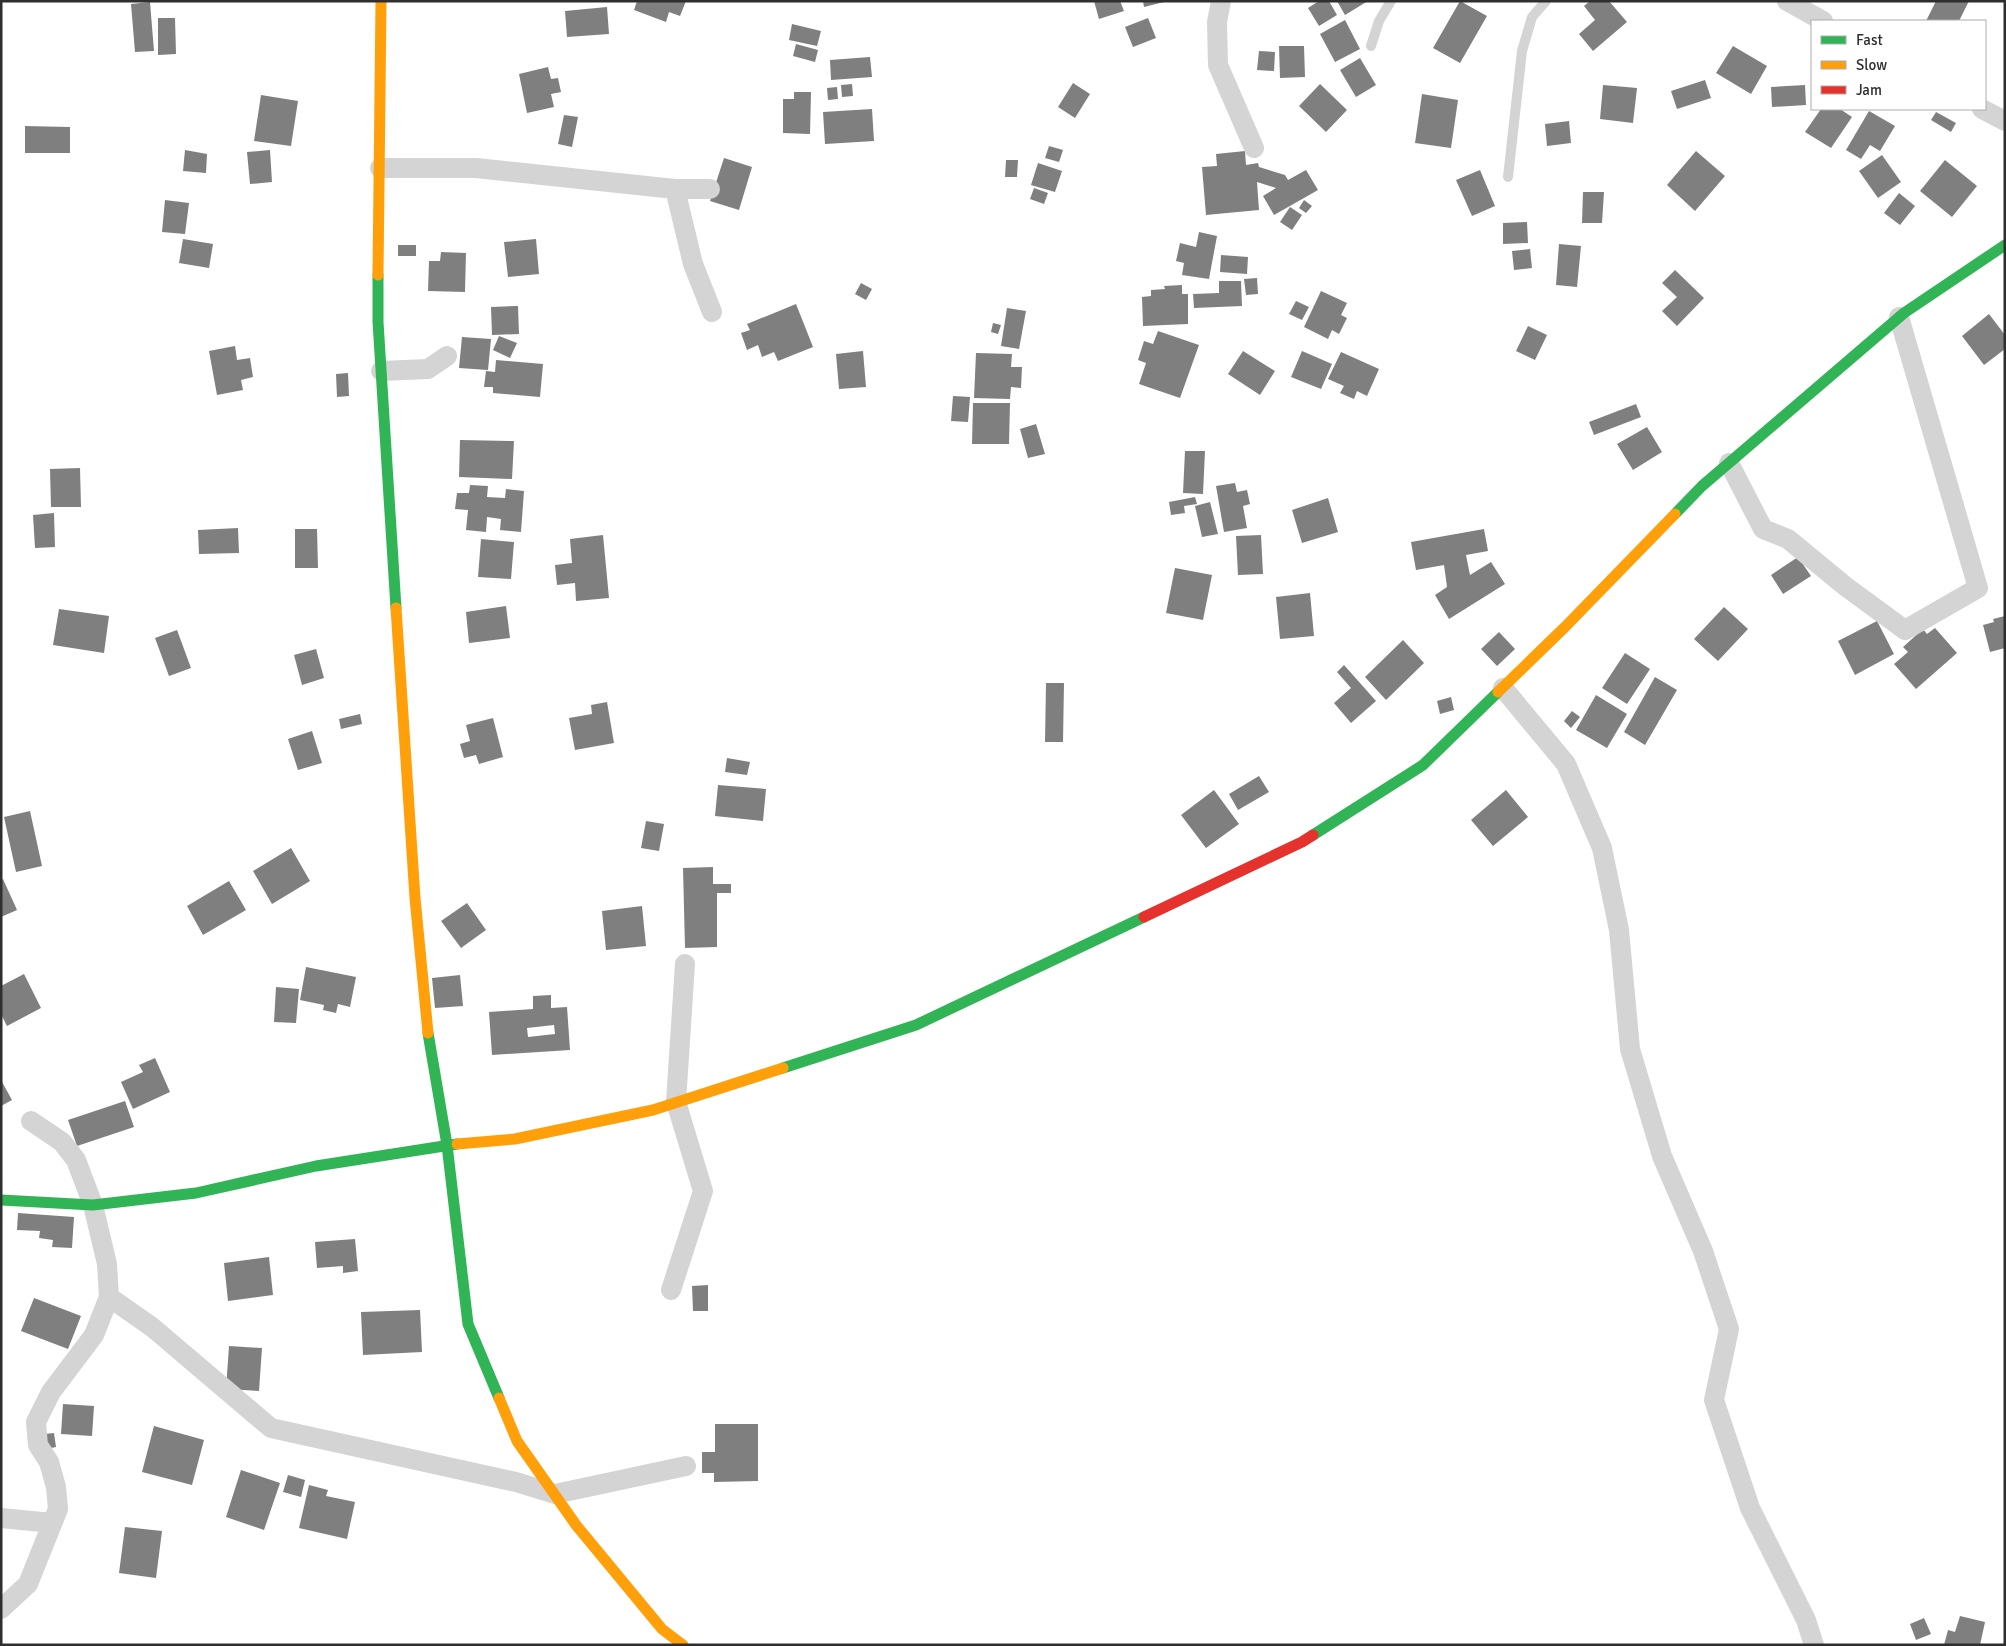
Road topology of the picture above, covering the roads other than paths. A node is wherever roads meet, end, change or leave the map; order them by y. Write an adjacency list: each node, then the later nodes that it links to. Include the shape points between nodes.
1 (382, 1): 11 (street)
2 (1220, 1): 10 (street, via 1216,22 1218,65)
3 (1391, 1): 7 (lane, via 1379,21)
4 (1546, 1): 12 (lane, via 1532,17 1522,51)
5 (1787, 1): 6 (street)
6 (1821, 20)
7 (1371, 46)
8 (1984, 110): 9 (street)
9 (2005, 121)
10 (1254, 148)
11 (380, 168): 13 (street, via 476,168); 19 (street, via 378,322)
12 (1508, 177)
13 (675, 189): 14 (street); 16 (street, via 693,264)
14 (710, 189)
15 (2005, 244): 17 (street)
16 (712, 312)
17 (1899, 317): 20 (street); 20 (street, via 1978,588 1905,630 1788,539 1763,529)
18 (447, 356): 19 (street, via 428,369)
19 (381, 371): 25 (street, via 414,898 425,1013)
20 (1729, 463): 21 (street, via 1702,486)
21 (1503, 688): 23 (street, via 1423,765 1302,842 916,1025); 37 (street, via 1566,764 1602,848 1619,930 1630,1049 1662,1156 1703,1251 1728,1329 1714,1400 1750,1508 1806,1620)
22 (685, 964): 23 (street)
23 (676, 1102): 25 (street, via 653,1110 515,1139); 28 (street, via 703,1191)
24 (32, 1121): 27 (street, via 62,1142 76,1160)
25 (446, 1145): 27 (street, via 316,1166 196,1193); 31 (street, via 468,1324 516,1441)
26 (1, 1200): 27 (street)
27 (94, 1205): 29 (street, via 107,1264)
28 (671, 1290)
29 (109, 1297): 31 (street, via 152,1327 271,1428 516,1482); 33 (street, via 94,1335 51,1392 36,1422 38,1445 50,1462 56,1487 58,1509)
30 (686, 1466): 31 (street)
31 (555, 1494): 35 (street)
32 (1, 1518): 33 (street)
33 (52, 1523): 34 (street, via 28,1584)
34 (1, 1609)
35 (658, 1637): 36 (street)
36 (683, 1645)
37 (1814, 1645)

